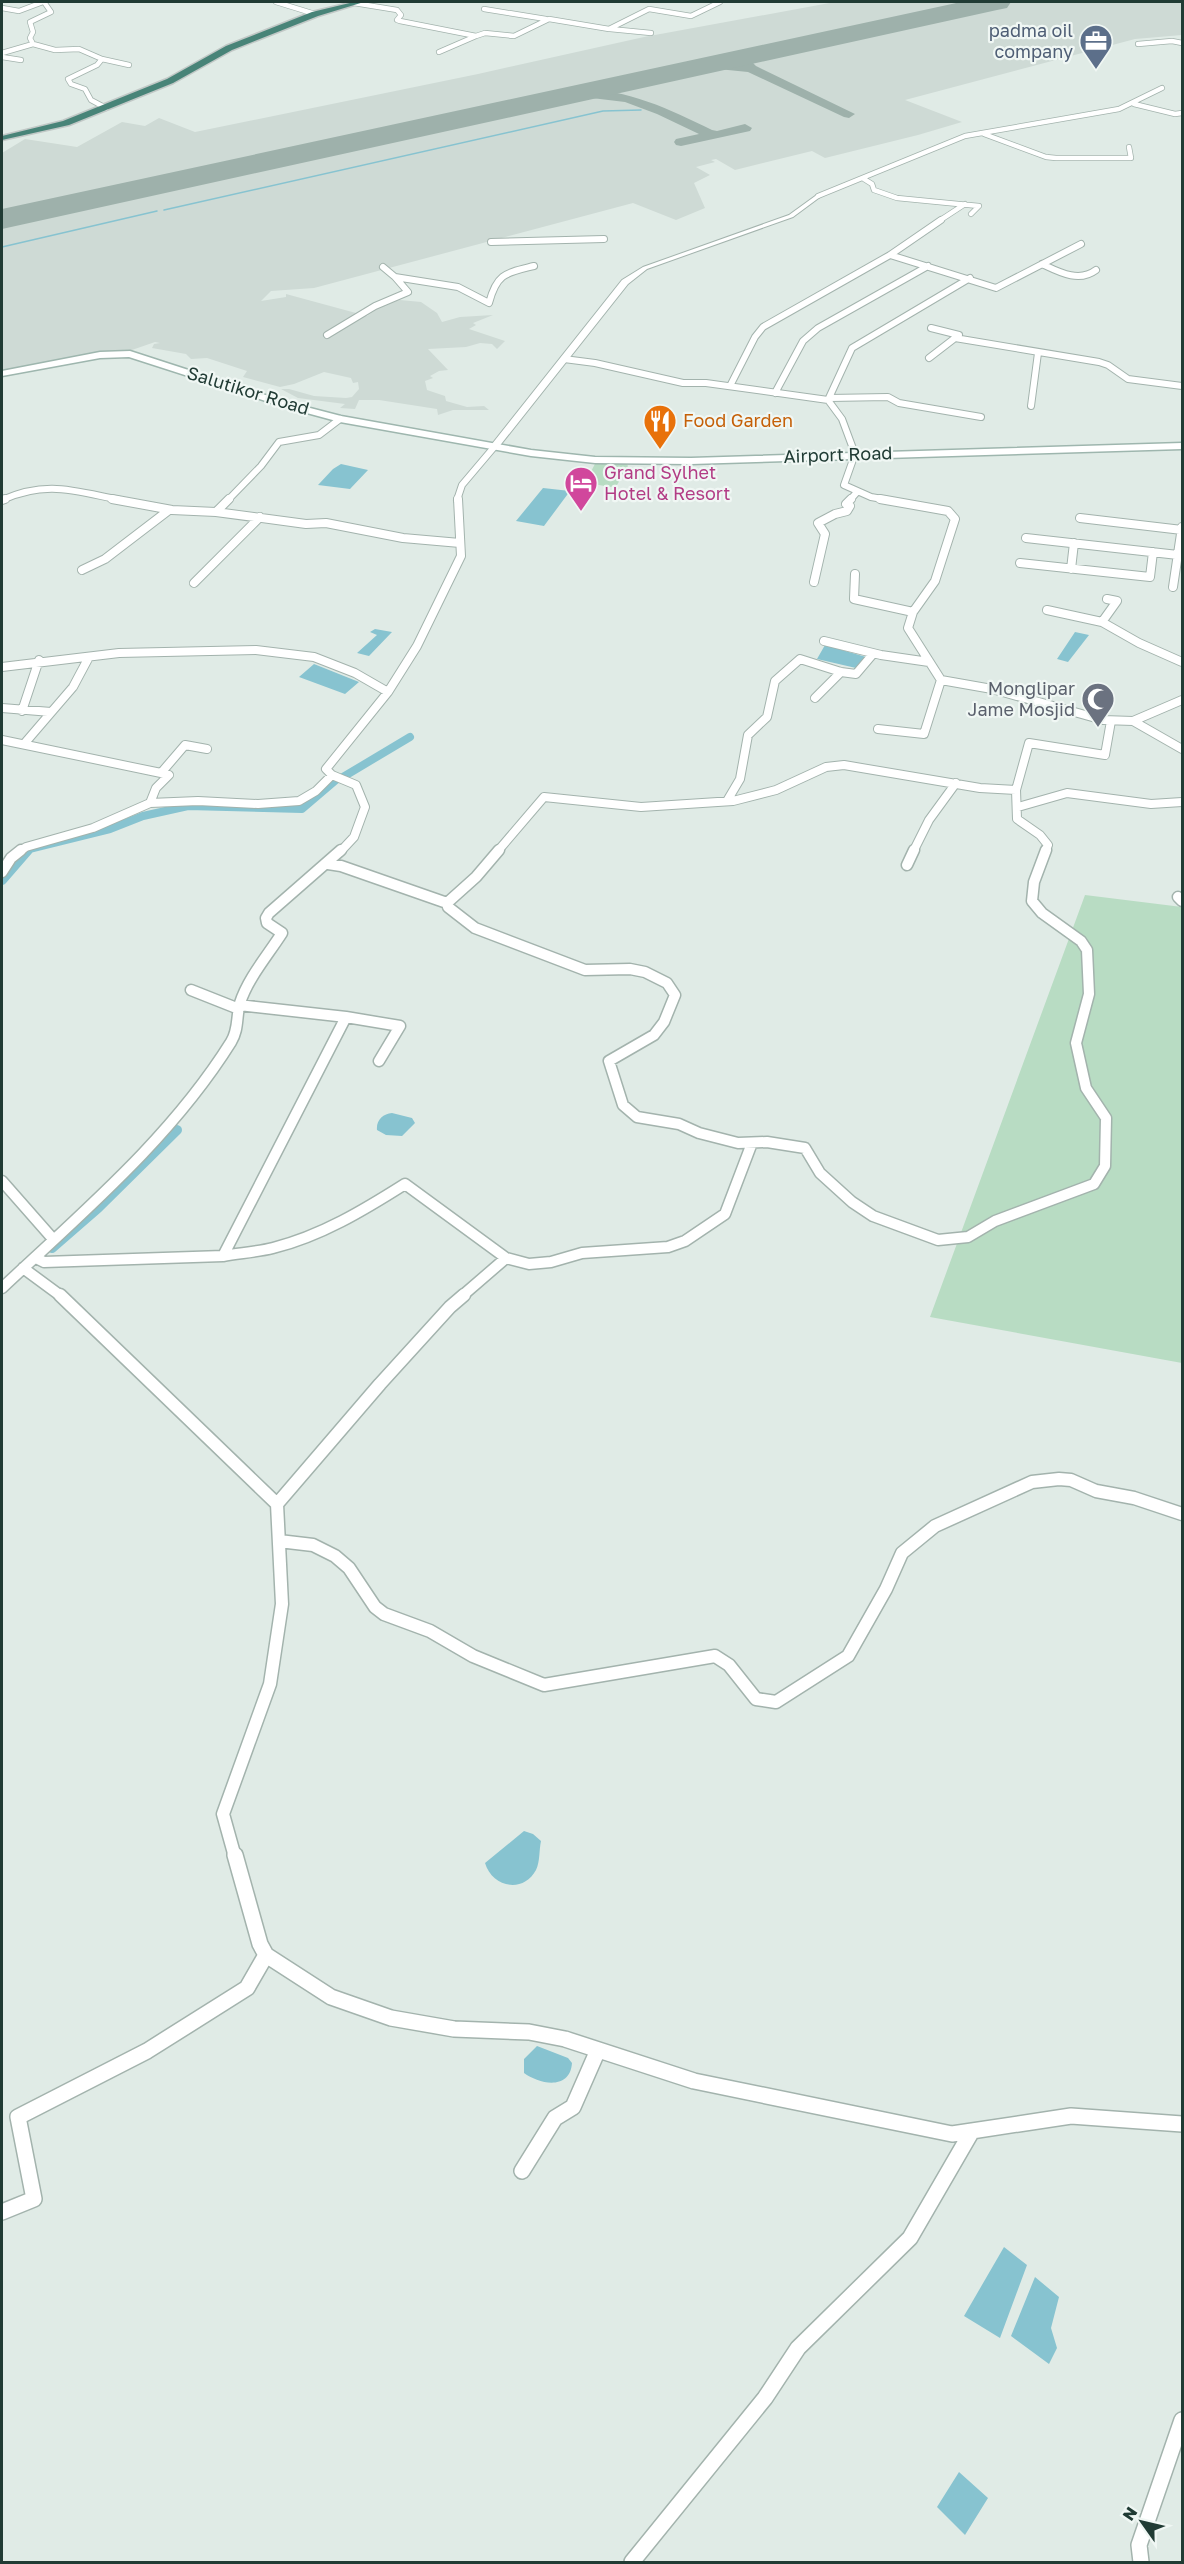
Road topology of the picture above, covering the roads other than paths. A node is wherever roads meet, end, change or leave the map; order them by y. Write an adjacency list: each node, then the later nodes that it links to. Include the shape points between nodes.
1 (44, 2): 5 (street, via 19,11); 13 (street, via 51,12 30,22)
2 (276, 2): 7 (street)
3 (357, 2): 7 (highway); 11 (street, via 398,10 400,21)
4 (720, 2): 9 (street, via 691,16 649,9)
5 (3, 9)
6 (484, 9): 8 (street)
7 (315, 14): 22 (highway, via 229,48 170,81)
8 (547, 19): 9 (street); 11 (street, via 514,36)
9 (609, 29): 10 (street)
10 (651, 33)
11 (476, 36): 15 (street)
12 (1182, 43): 14 (street)
13 (33, 44): 16 (street); 17 (street, via 55,50 79,49)
14 (1138, 44)
15 (439, 52)
16 (3, 53): 18 (street)
17 (102, 59): 19 (street); 22 (street, via 68,79)
18 (21, 60)
19 (129, 65)
20 (1162, 88): 21 (street)
21 (1134, 104): 23 (street); 24 (street)
22 (106, 108): 25 (highway, via 66,123)
23 (1182, 113)
24 (981, 133): 27 (street, via 1046,157); 29 (street, via 947,143)
25 (2, 138)
26 (1129, 147): 27 (street, via 1131,158)
27 (1095, 159): 28 (street)
28 (1098, 166)
29 (864, 179): 30 (street); 31 (street, via 874,190 897,198)
30 (818, 196): 49 (street, via 791,216 645,268 625,282)
31 (965, 204): 32 (street, via 979,206); 36 (street)
32 (971, 214)
33 (604, 239): 34 (street)
34 (492, 242)
35 (1082, 244): 37 (street)
36 (890, 255): 40 (street); 51 (street, via 763,327)
37 (1041, 264): 41 (street, via 1081,278); 43 (street, via 996,288)
38 (534, 266): 42 (street, via 500,276 494,281 489,303 458,287)
39 (383, 267): 42 (street)
40 (928, 267): 43 (street); 53 (street, via 818,328 804,341)
41 (1095, 270)
42 (395, 277): 45 (street, via 408,292 375,306)
43 (970, 278): 54 (street, via 852,348)
44 (931, 328): 46 (street, via 959,335)
45 (327, 335)
46 (955, 338): 47 (street); 48 (street)
47 (1038, 353): 52 (street, via 1099,362 1128,379); 55 (street)
48 (929, 358)
49 (564, 359): 51 (street, via 683,383); 58 (street)
50 (2, 374): 57 (main road, Salutikor Road, via 100,355 130,354)
51 (730, 386): 53 (street)
52 (1182, 386)
53 (775, 393): 54 (street)
54 (829, 399): 56 (street, via 888,397 899,403); 60 (street, via 842,419)
55 (1031, 406)
56 (981, 417)
57 (339, 419): 58 (main road, Salutikor Road); 64 (street, via 319,435 279,442)
58 (495, 446): 60 (main road, Airport Road, via 606,460); 69 (street, via 462,485 457,501)
59 (1182, 446): 60 (main road, Airport Road)
60 (855, 454): 61 (street, via 844,485)
61 (857, 492): 77 (street, via 846,504 850,506 847,512 818,523 825,534); 82 (street, via 890,502 932,507 956,519 940,556 935,581)
62 (2, 500): 63 (street, via 50,486)
63 (169, 510): 64 (street); 75 (street, via 105,559)
64 (216, 512): 65 (street)
65 (260, 517): 69 (street); 78 (street)
66 (1080, 518): 67 (street)
67 (1182, 529): 72 (street)
68 (1026, 538): 70 (street)
69 (460, 543): 93 (street, via 461,556)
70 (1074, 543): 71 (street); 74 (street)
71 (1153, 552): 72 (street); 74 (street, via 1150,577)
72 (1178, 555): 79 (street)
73 (1020, 563): 74 (street)
74 (1071, 569)
75 (82, 570)
76 (855, 574): 82 (street, via 854,599)
77 (814, 582)
78 (194, 583)
79 (1173, 587)
80 (1107, 599): 83 (street, via 1117,601)
81 (1047, 610): 83 (street)
82 (913, 612): 88 (street, via 908,628)
83 (1101, 622): 89 (street)
84 (824, 641): 85 (street)
85 (873, 654): 88 (street); 91 (street, via 856,674)
86 (89, 657): 87 (street); 93 (street, via 256,650 314,657 355,673); 98 (street, via 78,679)
87 (39, 660): 90 (street); 97 (street)
88 (929, 662): 92 (street)
89 (1182, 662)
90 (2, 667)
91 (840, 672): 94 (street); 110 (street, via 800,659 775,681 767,717 748,735 740,779)
92 (941, 680): 99 (street, via 992,689); 101 (street, via 924,734)
93 (388, 692): 107 (street, via 329,764 326,769)
94 (815, 698)
95 (1182, 700): 100 (street)
96 (2, 708): 97 (street)
97 (22, 711): 98 (street)
98 (51, 712): 103 (street)
99 (1111, 721): 100 (street); 109 (street, via 1105,755 1029,743)
100 (1133, 721): 105 (street)
101 (878, 729)
102 (2, 740): 103 (street)
103 (24, 744): 106 (street)
104 (207, 749): 106 (street, via 185,745)
105 (1182, 749)
106 (161, 772): 112 (street, via 169,775 156,788)
107 (332, 775): 112 (street, via 298,801); 115 (street, via 356,785 365,807 354,837)
108 (956, 783): 109 (street); 110 (street, via 836,765 776,790); 116 (street, via 929,820)
109 (1016, 790): 113 (street)
110 (727, 801): 118 (street, via 640,807 544,797 476,877)
111 (1182, 802): 113 (street, via 1151,804 1067,793)
112 (150, 803): 114 (street, via 93,828 40,841)
113 (1017, 807): 123 (street, via 1019,823 1044,836 1048,845 1034,882 1032,901 1042,914 1081,940 1087,950 1089,994 1076,1043 1086,1088 1106,1118 1105,1166 1098,1181 995,1221 968,1237 938,1240 882,1220 852,1202 820,1173 805,1148)
114 (6, 857): 117 (street)
115 (328, 864): 118 (street); 120 (street, via 269,913 267,923 282,933 246,988)
116 (908, 865)
117 (2, 872)
118 (447, 903): 123 (street, via 475,928 585,970 630,969 667,983 675,995 663,1027 609,1061 623,1105 637,1117 679,1124 738,1143)
119 (191, 990): 120 (street)
120 (239, 1007): 121 (street); 125 (street, via 232,1040 186,1107 143,1155)
121 (346, 1017): 122 (street, via 400,1026); 126 (street)
122 (379, 1061)
123 (752, 1143): 128 (street, via 724,1214 685,1241 668,1247 582,1253 551,1262 529,1264)
124 (2, 1181): 125 (street)
125 (53, 1239): 127 (street)
126 (224, 1256): 127 (street, via 44,1262); 128 (street, via 270,1249 329,1229 405,1184)
127 (36, 1258): 129 (street)
128 (506, 1258): 131 (street, via 450,1307)
129 (23, 1268): 130 (street); 131 (street, via 58,1293)
130 (2, 1288)
131 (277, 1504): 133 (street)
132 (1182, 1514): 133 (street, via 1059,1479 1032,1482 935,1526 902,1553 848,1656 776,1702 756,1699 729,1665 715,1656 544,1684 384,1614 335,1556 313,1545)
133 (279, 1541): 134 (street, via 282,1604 270,1684 223,1814)
134 (266, 1954): 135 (street, via 331,1997 391,2018 454,2029 529,2032); 139 (street, via 247,1988 147,2050 18,2117 34,2199)
135 (598, 2050): 137 (street, via 694,2081 952,2134); 138 (street, via 573,2107 555,2118)
136 (1182, 2124): 137 (street, via 1071,2116)
137 (972, 2131): 141 (street, via 909,2238 798,2348 765,2398)
138 (522, 2171)
139 (2, 2212)
140 (1182, 2420): 142 (street, via 1139,2545)
141 (632, 2562)
142 (1141, 2562)

